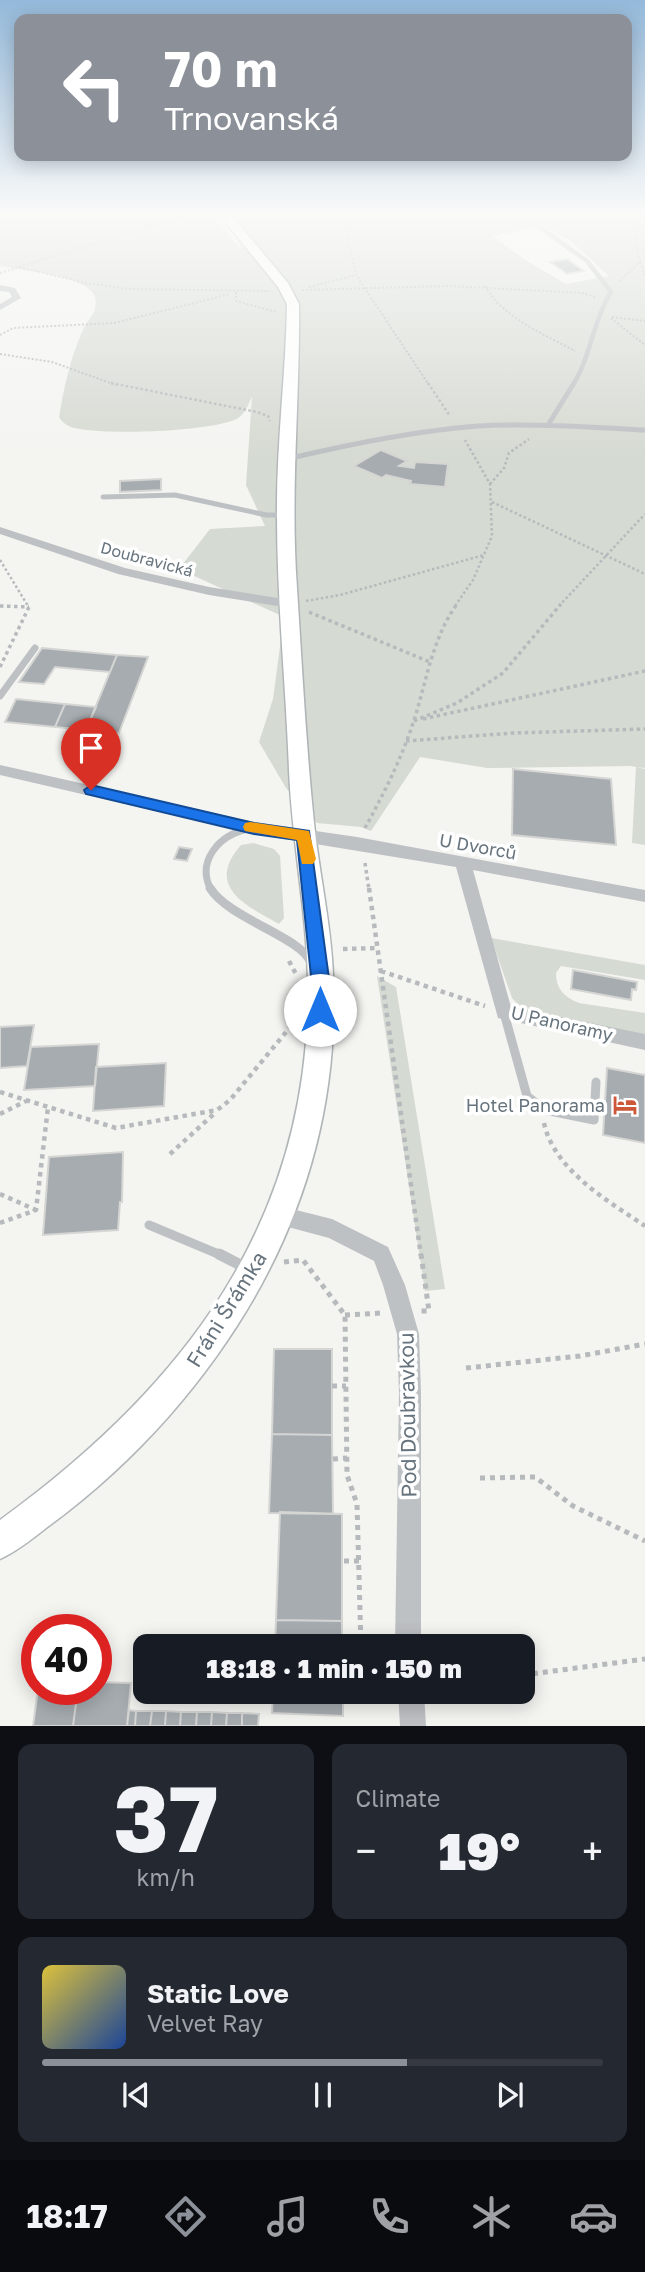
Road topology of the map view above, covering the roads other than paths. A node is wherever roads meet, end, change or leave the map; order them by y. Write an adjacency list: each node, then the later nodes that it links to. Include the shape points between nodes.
1 (14, 293): 4 (street, via 17,298)
2 (293, 293): 7 (street, Fráni Šrámka)
3 (611, 293): 5 (lane, via 602,306 583,369)
4 (0, 307)
5 (548, 425): 6 (lane); 7 (lane, via 458,428 349,443)
6 (645, 430)
7 (287, 458): 9 (street, Fráni Šrámka)
8 (103, 497): 9 (lane, via 175,495)
9 (285, 515): 11 (street, Fráni Šrámka)
10 (0, 530): 11 (street, Doubravická, via 122,571)
11 (290, 604): 16 (street, Fráni Šrámka)
12 (35, 648): 13 (lane)
13 (0, 696)
14 (0, 770): 15 (street, U Dvorců)
15 (254, 828): 16 (street, U Dvorců); 19 (lane, via 233,832 215,848 207,867 209,890 309,957)
16 (304, 835): 17 (street, U Dvorců); 19 (street, Fráni Šrámka)
17 (463, 864): 18 (street, U Dvorců); 20 (street, U Panoramy)
18 (645, 895)
19 (311, 986): 23 (street, Fráni Šrámka, via 319,1058 302,1152)
20 (504, 1013): 21 (street, U Panoramy); 22 (lane, via 527,1096 545,1110 594,1120)
21 (645, 1042)
22 (596, 1082)
23 (280, 1216): 25 (street, Fráni Šrámka); 27 (street, Pod Doubravkou, via 332,1229 381,1254 394,1285 408,1334)
24 (149, 1225): 25 (lane)
25 (265, 1272): 26 (street, Fráni Šrámka, via 176,1386 125,1441 72,1488)
26 (0, 1541)
27 (408, 1634)
28 (412, 1704): 29 (street)
29 (413, 1726)

